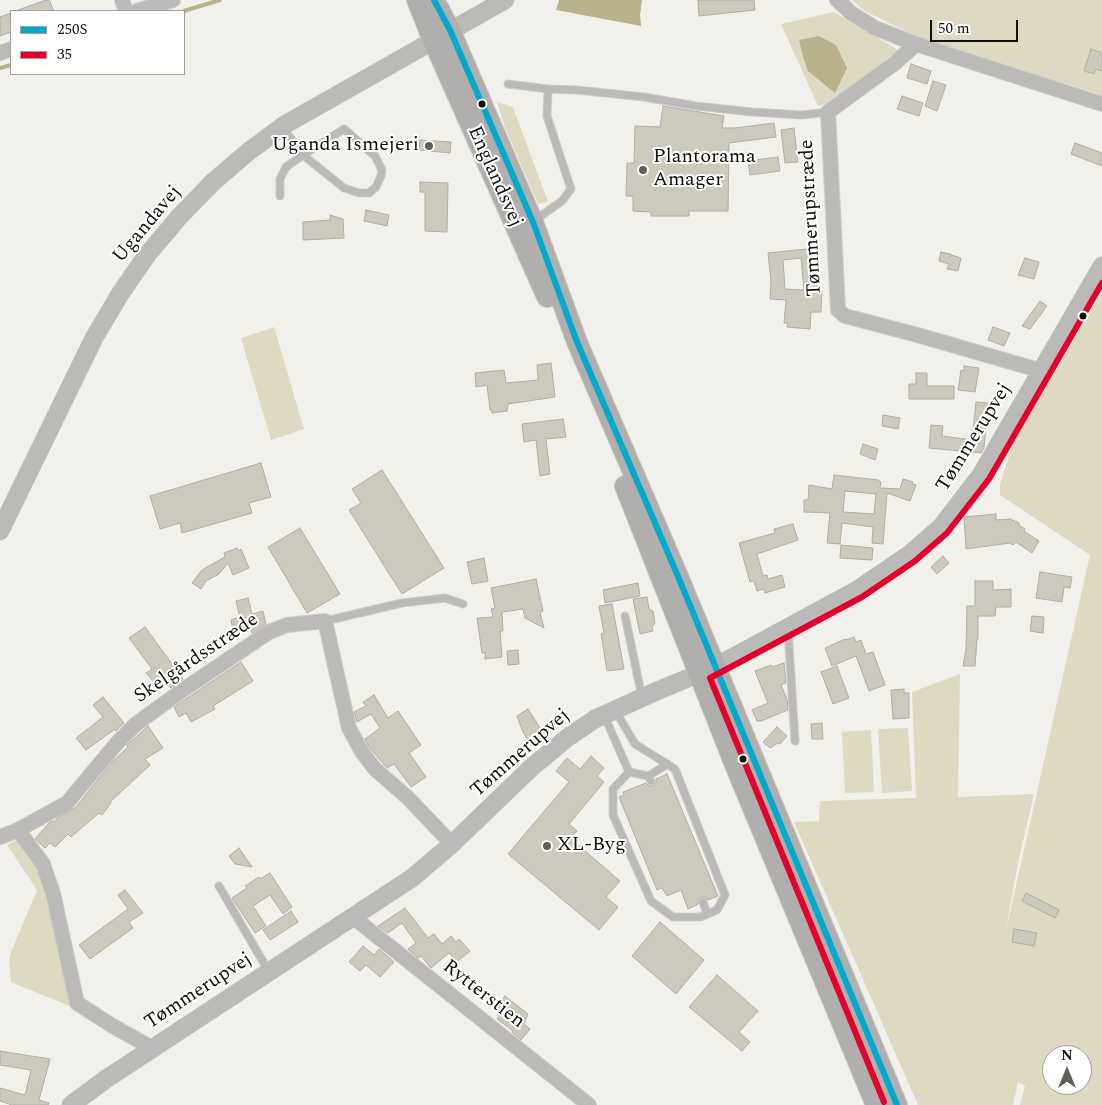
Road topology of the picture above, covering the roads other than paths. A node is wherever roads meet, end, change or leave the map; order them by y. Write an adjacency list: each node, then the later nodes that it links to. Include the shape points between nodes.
1 (174, 0): 6 (street)
2 (416, 0): 8 (main road, Englandsvej)
3 (434, 0): 7 (main road, Englandsvej)
4 (505, 0): 7 (street, Ugandavej)
5 (837, 0): 9 (street, via 875,28)
6 (140, 10)
7 (450, 30): 8 (street, Ugandavej); 17 (main road, Englandsvej)
8 (433, 40): 14 (street, Ugandavej); 17 (main road, Englandsvej)
9 (916, 44): 12 (street); 13 (street, Tømmerupstræde)
10 (508, 84): 11 (lane)
11 (548, 89): 13 (lane, via 644,97 752,112 802,115); 17 (lane, via 547,116 571,189 562,201)
12 (1102, 104)
13 (828, 112): 19 (street, Tømmerupstræde, via 838,310 845,316)
14 (282, 127): 15 (lane); 20 (street, Ugandavej, via 213,182 147,255 94,338)
15 (303, 155): 15 (lane, via 344,129 375,156 382,170 381,176 369,193 359,193 344,188); 16 (lane, via 286,167 280,179)
16 (280, 196)
17 (525, 225): 25 (main road, Englandsvej, via 580,371)
18 (1102, 266): 19 (street, Tømmerupvej)
19 (1042, 371): 24 (street, Tømmerupvej, via 981,476 941,527 910,554 857,590)
20 (0, 531)
21 (463, 604): 23 (lane, via 445,598 402,603)
22 (625, 616): 26 (lane)
23 (325, 621): 31 (street, Skelgårdsstræde, via 287,625 269,632 180,692 136,724 67,803); 33 (street, via 349,728 362,752 375,769)
24 (788, 629): 25 (street, Tømmerupvej); 28 (lane)
25 (707, 671): 26 (street, Tømmerupvej); 42 (main road, Englandsvej); 43 (main road, Englandsvej)
26 (642, 698): 27 (street, Tømmerupvej)
27 (609, 712): 29 (lane, via 635,744); 30 (lane); 33 (street, Tømmerupvej, via 595,718 532,767)
28 (795, 741)
29 (668, 764): 30 (lane, via 650,778); 36 (lane, via 675,769 725,895 717,910)
30 (629, 772): 36 (lane, via 613,789 613,815 651,902 673,917)
31 (18, 830): 32 (street, Skelgårdsstræde); 39 (street, via 43,864 53,894 77,1003)
32 (0, 837)
33 (452, 844): 37 (street, Tømmerupvej, via 412,878)
34 (219, 886): 38 (lane)
35 (703, 902): 36 (lane)
36 (707, 914)
37 (353, 917): 38 (street, Tømmerupvej); 41 (street, Rytterstien)
38 (269, 972): 39 (street, Tømmerupvej)
39 (152, 1048): 40 (street, Tømmerupvej)
40 (71, 1105)
41 (589, 1105)
42 (876, 1105)
43 (897, 1105)

